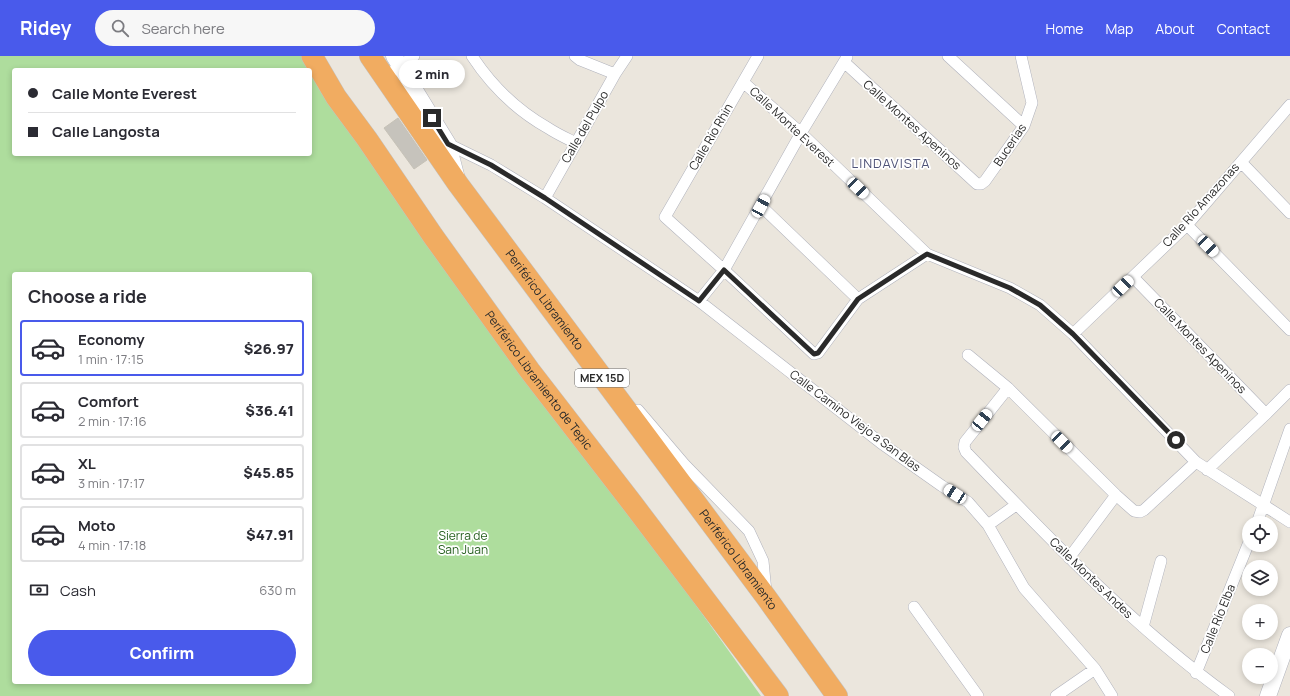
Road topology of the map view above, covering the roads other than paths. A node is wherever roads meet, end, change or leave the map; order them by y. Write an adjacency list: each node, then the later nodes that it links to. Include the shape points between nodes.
1 (312, 56): 54 (highway, Periférico Libramiento de Tepic, via 336,97 530,372)
2 (370, 56): 11 (highway, Periférico Libramiento / MEX 15D)
3 (414, 56): 11 (street)
4 (472, 56): 17 (street, via 482,71 512,103 547,128)
5 (575, 56): 12 (street)
6 (626, 56): 12 (street, Calle del Pulpo)
7 (758, 56): 13 (street, Calle Río Rhin)
8 (948, 56): 15 (street)
9 (1020, 56): 15 (street, Bucerias, via 1032,103)
10 (846, 59): 16 (street); 21 (street, Calle Montes Apeninos, via 976,184)
11 (393, 66): 18 (street); 20 (highway, Periférico Libramiento / MEX 15D)
12 (615, 74): 17 (street, Calle del Pulpo)
13 (743, 82): 16 (street, Calle Monte Everest); 27 (street, Calle Río Rhin, via 665,217)
14 (1290, 105): 19 (street, Calle Río Amazonas)
15 (1024, 126): 21 (street, Bucerias)
16 (801, 133): 23 (street); 26 (street, Calle Monte Everest)
17 (576, 143): 22 (street, Calle del Pulpo)
18 (448, 144): 20 (street); 22 (street, Calle Camino Viejo a San Blas, via 491,165)
19 (1240, 162): 24 (street); 25 (street, Calle Río Amazonas)
20 (458, 184): 55 (highway, Periférico Libramiento / MEX 15D)
21 (981, 184)
22 (545, 198): 30 (street, Calle Camino Viejo a San Blas)
23 (761, 206): 27 (street); 29 (street)
24 (1290, 213)
25 (1187, 225): 28 (street, Calle Río Amazonas); 31 (street)
26 (927, 254): 29 (street); 32 (street, Calle Monte Everest, via 1010,288 1040,305)
27 (724, 270): 29 (street, via 814,354 818,353); 30 (street)
28 (1133, 277): 32 (street, Calle Río Amazonas); 36 (street, Calle Montes Apeninos)
29 (858, 299)
30 (699, 301): 45 (street, Calle Camino Viejo a San Blas, via 881,443 968,502)
31 (1290, 330)
32 (1073, 334): 38 (street, Calle Monte Everest)
33 (968, 355): 34 (street)
34 (1008, 388): 40 (street); 41 (street, Calle Montes Andes, via 965,442 964,447)
35 (1290, 390): 36 (street)
36 (1266, 414): 39 (street)
37 (1290, 429): 42 (street)
38 (1196, 462): 39 (street, Calle Monte Everest); 40 (street, via 1140,512 1134,511)
39 (1207, 470): 42 (street, Calle Monte Everest)
40 (1116, 495): 47 (street)
41 (1016, 505): 45 (street); 47 (street, Calle Montes Andes)
42 (1264, 506): 43 (street); 44 (street, Calle Monte Everest)
43 (1260, 516)
44 (1290, 522)
45 (988, 525): 52 (street, Calle Camino Viejo a San Blas, via 1024,588)
46 (1245, 552): 53 (street, Calle Río Elba)
47 (1069, 558): 50 (street, Calle Montes Andes)
48 (1161, 561): 50 (street)
49 (914, 607): 56 (street)
50 (1143, 627): 53 (street, Calle Montes Andes)
51 (1290, 635): 60 (street)
52 (1095, 669): 57 (street); 58 (street, Calle Camino Viejo a San Blas)
53 (1196, 673): 59 (street, Calle Montes Andes)
54 (778, 696)
55 (838, 696)
56 (978, 696)
57 (1056, 696)
58 (1112, 696)
59 (1229, 696)
60 (1268, 696)

